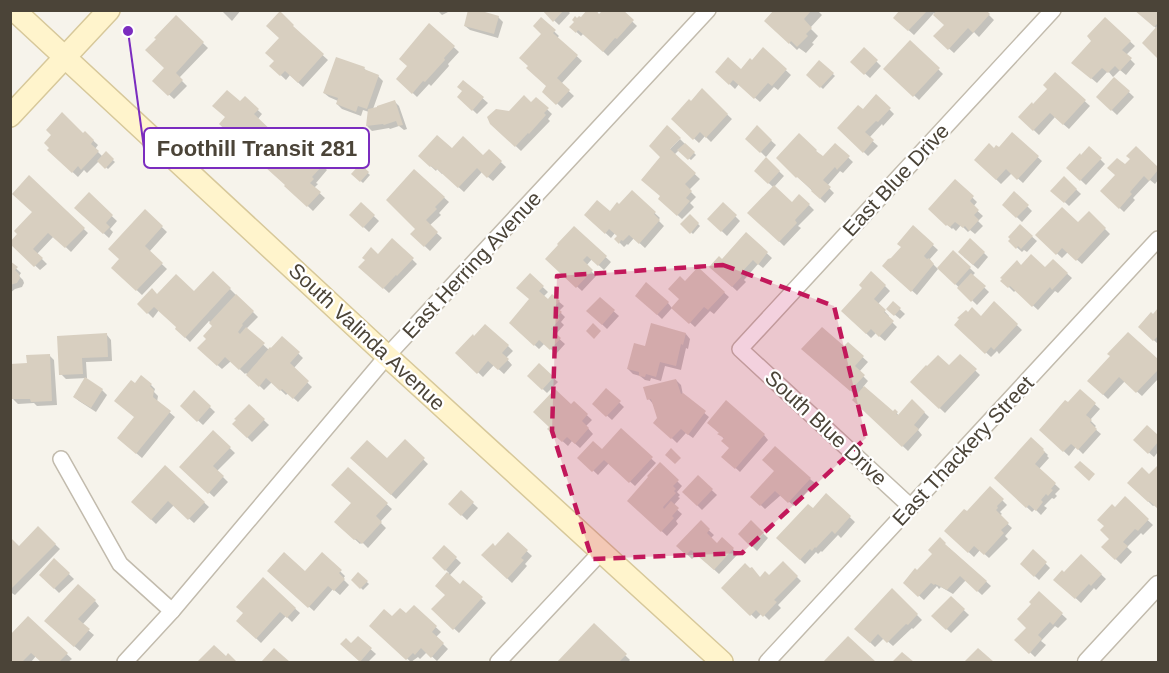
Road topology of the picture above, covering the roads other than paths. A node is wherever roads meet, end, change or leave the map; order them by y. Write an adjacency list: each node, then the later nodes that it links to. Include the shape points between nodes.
1 (14, 10): 5 (main road, South Valinda Avenue)
2 (109, 10): 5 (main road)
3 (708, 10): 9 (street, East Herring Avenue)
4 (1053, 10): 8 (street, East Blue Drive)
5 (64, 58): 6 (main road); 9 (main road, South Valinda Avenue)
6 (10, 116)
7 (1158, 239): 11 (street, East Thackery Street)
8 (740, 349): 11 (street, South Blue Drive)
9 (387, 356): 12 (main road, South Valinda Avenue); 14 (street, East Herring Avenue)
10 (61, 459): 14 (street, via 120,564)
11 (911, 507): 18 (street, East Thackery Street)
12 (601, 552): 16 (street); 17 (main road, South Valinda Avenue)
13 (1158, 585): 19 (street)
14 (172, 611): 15 (street, East Herring Avenue)
15 (125, 663)
16 (498, 663)
17 (722, 663)
18 (767, 663)
19 (1087, 663)

